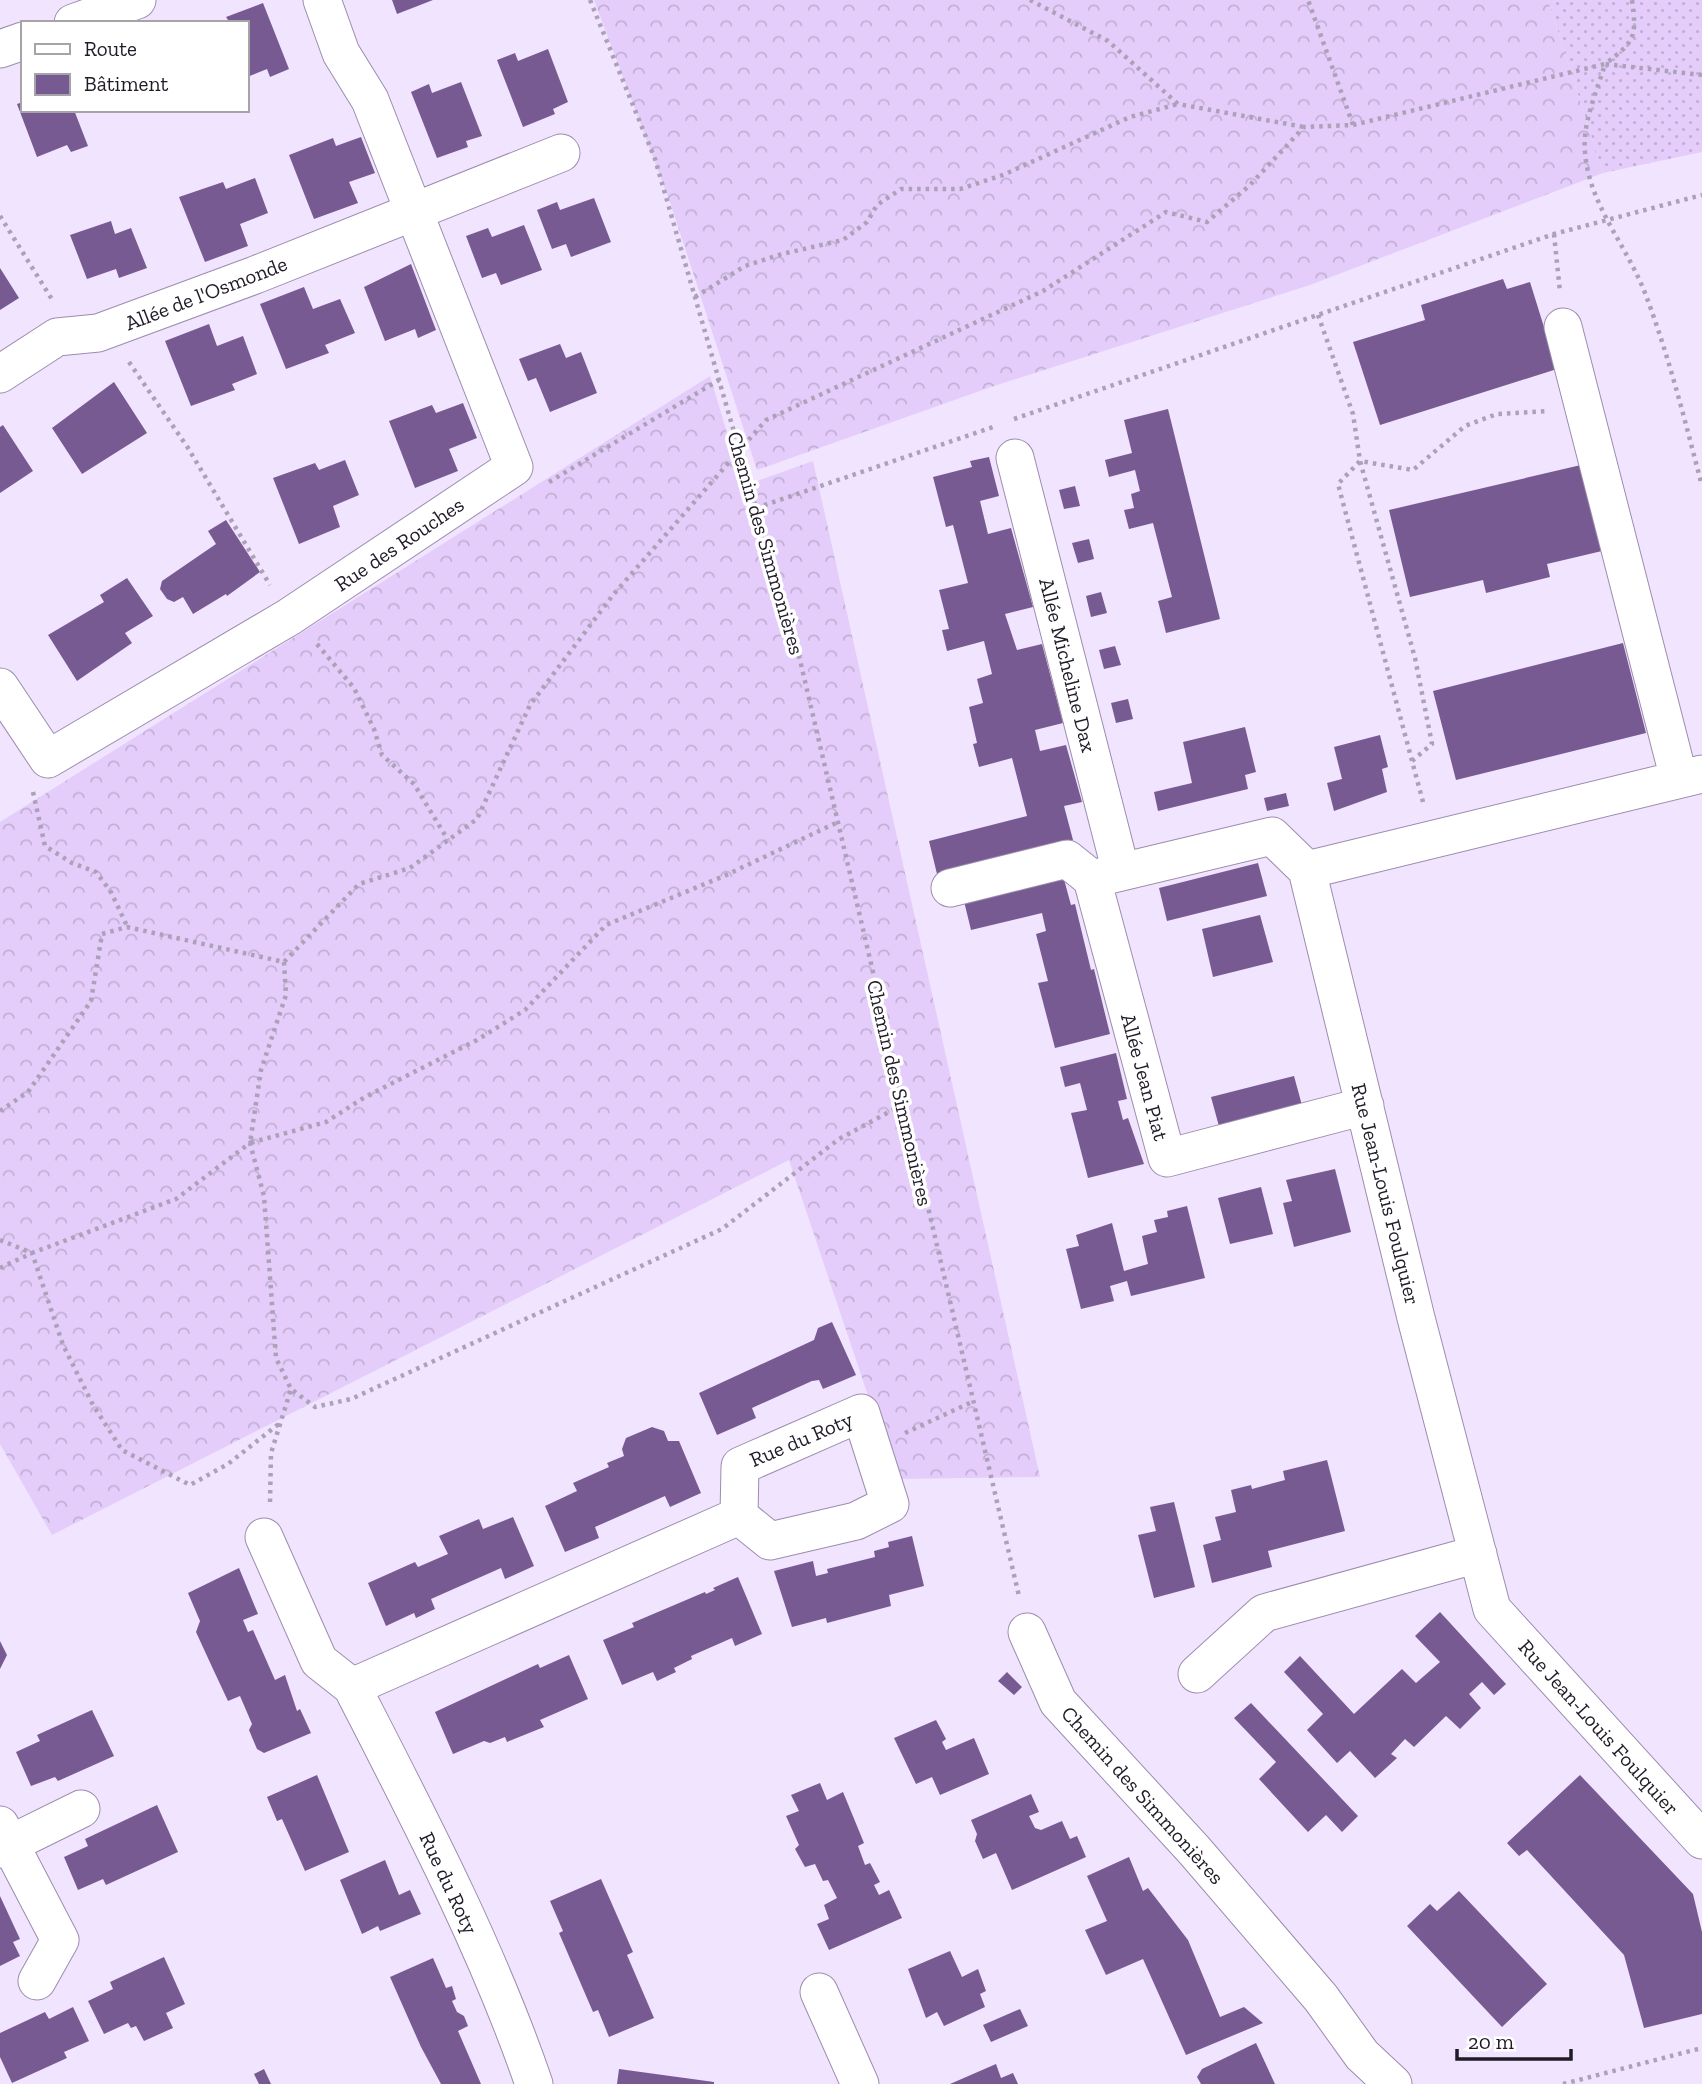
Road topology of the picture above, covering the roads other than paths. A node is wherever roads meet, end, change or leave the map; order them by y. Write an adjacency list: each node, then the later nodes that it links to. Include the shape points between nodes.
1 (136, 0): 3 (street)
2 (322, 0): 7 (street, via 341,53 370,100)
3 (78, 21)
4 (21, 42): 5 (street)
5 (0, 49)
6 (561, 153): 7 (street)
7 (415, 212): 9 (street, Allée de l'Osmonde, via 91,333 57,337); 11 (street, Rue des Rouches, via 514,467 289,617 48,759)
8 (1563, 327): 12 (street)
9 (0, 374)
10 (1015, 458): 14 (street, Allée Micheline Dax)
11 (0, 687)
12 (1691, 777): 13 (street)
13 (1307, 870): 14 (street, via 1272,836); 16 (street, Rue Jean-Louis Foulquier)
14 (1106, 876): 15 (street, via 1068,859); 16 (street, Allée Jean Piat, via 1167,1158)
15 (950, 888)
16 (1365, 1107): 19 (street, Rue Jean-Louis Foulquier)
17 (738, 1516): 17 (street, Rue du Roty, via 770,1541 856,1521 890,1504 861,1413 740,1466); 22 (street)
18 (264, 1537): 22 (street, Rue du Roty, via 319,1661)
19 (1478, 1554): 21 (street, via 1264,1613); 25 (street, Rue Jean-Louis Foulquier, via 1492,1609)
20 (1027, 1632): 30 (street, Chemin des Simmonières, via 1058,1702 1194,1850 1321,1998 1362,2055)
21 (1197, 1674)
22 (352, 1687): 28 (street, Rue du Roty, via 448,1880)
23 (81, 1809): 24 (street)
24 (4, 1840): 26 (street, via 60,1940)
25 (1702, 1840)
26 (37, 1981)
27 (819, 1992): 29 (street)
28 (534, 2084)
29 (860, 2084)
30 (1393, 2084)

